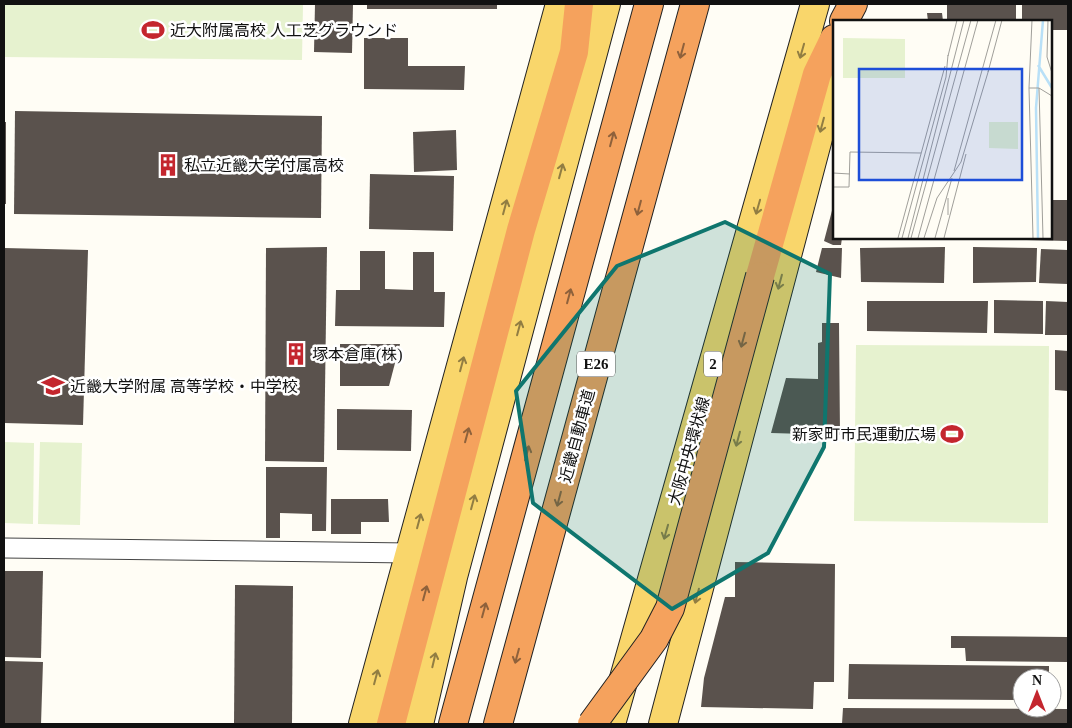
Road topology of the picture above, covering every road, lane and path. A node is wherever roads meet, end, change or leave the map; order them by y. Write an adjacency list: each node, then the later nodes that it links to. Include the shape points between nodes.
1 (560, 4): 13 (main road, one-way to 1)
2 (579, 4): 15 (highway, one-way to 2, via 521,230 574,52)
3 (606, 4): 16 (main road, one-way to 3, via 453,577)
4 (649, 4): 17 (highway, E26, one-way to 4)
5 (695, 4): 18 (highway, 近畿自動車道 / E26, one-way to 18)
6 (815, 4): 20 (main road, 大阪中央環状線 / 2, one-way to 20)
7 (854, 4): 8 (highway); 9 (main road)
8 (845, 20)
9 (850, 20)
10 (833, 41): 19 (highway, one-way to 19, bridge, via 817,74 670,608 654,639)
11 (833, 82): 21 (main road, one-way to 21)
12 (4, 548): 13 (street)
13 (410, 553): 14 (main road, one-way to 13)
14 (363, 724)
15 (391, 724)
16 (418, 724)
17 (453, 724)
18 (498, 724)
19 (592, 724)
20 (611, 724)
21 (663, 724)

